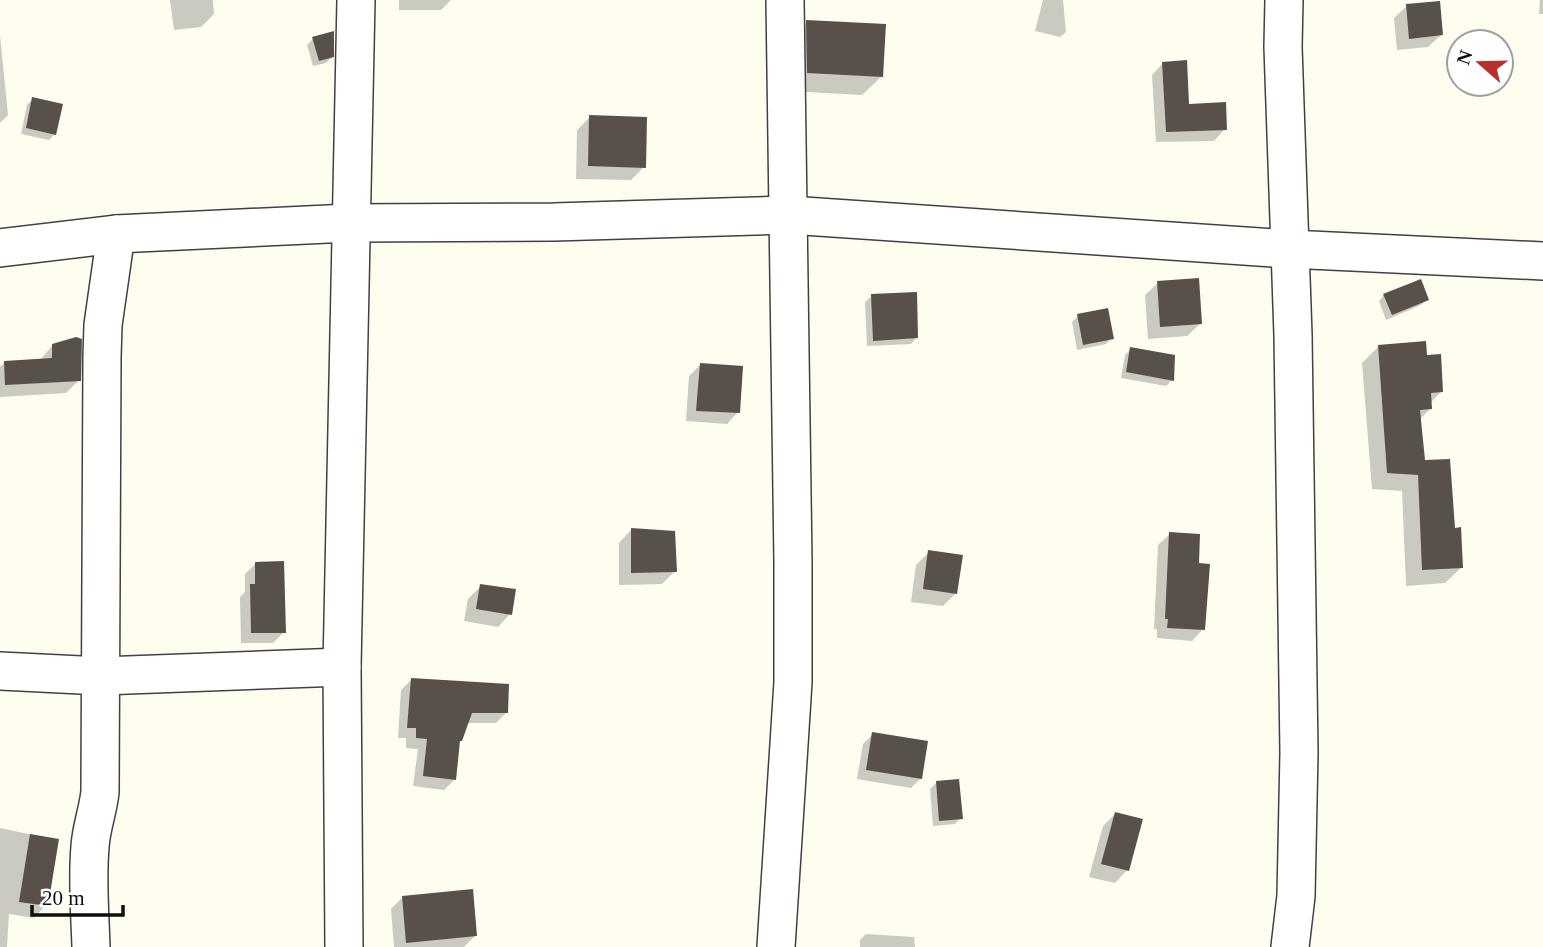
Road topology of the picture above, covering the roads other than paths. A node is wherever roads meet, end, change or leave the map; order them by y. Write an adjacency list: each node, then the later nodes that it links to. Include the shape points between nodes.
1 (356, 0): 5 (street)
2 (785, 0): 4 (street)
3 (1284, 0): 8 (street)
4 (789, 215): 5 (street); 8 (street); 15 (street, via 793,682)
5 (349, 223): 6 (street); 10 (street)
6 (116, 234): 7 (street); 12 (street, via 102,346)
7 (0, 248)
8 (1289, 249): 9 (street); 16 (street, via 1299,753 1296,896)
9 (1543, 261)
10 (342, 667): 12 (street); 14 (street)
11 (0, 671): 12 (street)
12 (101, 676): 13 (street, via 99,802 89,848)
13 (91, 947)
14 (344, 947)
15 (776, 947)
16 (1290, 947)

